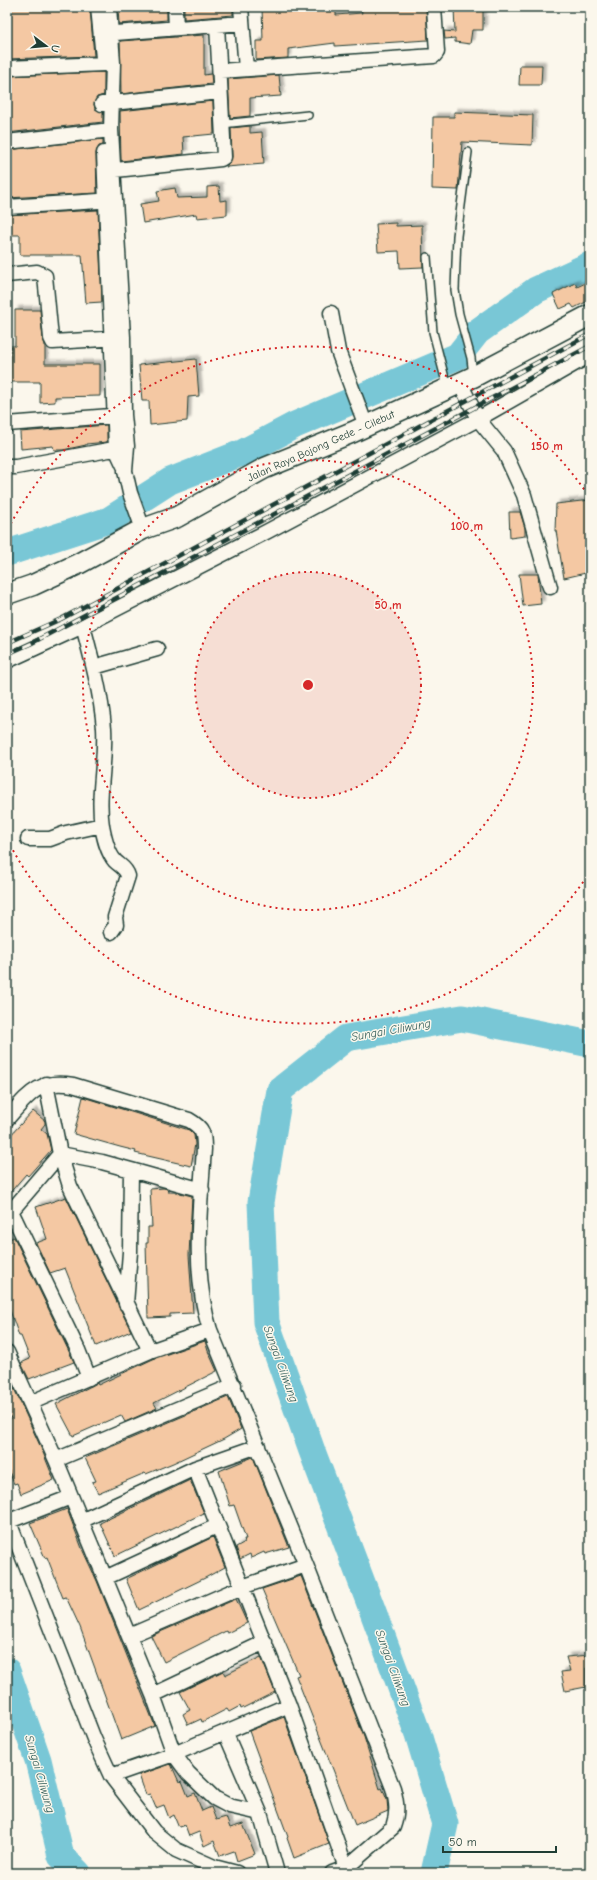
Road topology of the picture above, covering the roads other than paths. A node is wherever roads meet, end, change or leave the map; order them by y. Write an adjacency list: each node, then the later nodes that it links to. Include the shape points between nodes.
1 (98, 7): 9 (street)
2 (109, 7): 9 (street)
3 (175, 7): 8 (street)
4 (241, 7): 6 (street)
5 (434, 7): 12 (street, via 437,52 434,56)
6 (242, 23): 7 (street); 12 (street)
7 (217, 25): 8 (street); 13 (street)
8 (176, 28): 9 (street)
9 (106, 34): 10 (street)
10 (108, 64): 11 (street); 15 (street)
11 (7, 68)
12 (246, 69): 13 (street)
13 (220, 71): 14 (street)
14 (220, 92): 15 (street); 17 (street)
15 (106, 103): 18 (street)
16 (308, 115): 17 (lane)
17 (222, 124): 21 (street, via 224,155 221,159)
18 (107, 130): 19 (street); 21 (street)
19 (7, 142)
20 (468, 152): 30 (lane, via 457,236 457,302 462,324)
21 (109, 171): 22 (street)
22 (111, 201): 23 (street); 28 (street)
23 (7, 207)
24 (427, 256): 30 (lane, via 433,332)
25 (7, 275): 28 (street, via 37,272 45,276 53,342)
26 (331, 313): 34 (street, via 338,351)
27 (590, 315): 30 (main road, Jalan Raya Bojong Gede - Cilebut)
28 (117, 338): 31 (street)
29 (590, 354): 32 (street)
30 (459, 375): 32 (street); 34 (main road, Jalan Raya Bojong Gede - Cilebut)
31 (120, 416): 33 (street); 35 (street)
32 (478, 419): 38 (street, via 504,451 524,495); 40 (street)
33 (7, 424)
34 (366, 426): 37 (main road, Jalan Raya Bojong Gede - Cilebut, via 265,468 177,517)
35 (121, 448): 36 (street); 37 (street, via 130,493)
36 (7, 467)
37 (141, 525): 39 (main road, Jalan Raya Bojong Gede - Cilebut, via 78,564)
38 (550, 587)
39 (7, 594)
40 (83, 626): 42 (street); 43 (street)
41 (157, 649): 43 (street)
42 (7, 661)
43 (94, 667): 44 (street, via 104,729 101,774)
44 (102, 825): 45 (street, via 50,839); 46 (street, via 109,850 128,876)
45 (28, 839)
46 (112, 932)
47 (46, 1084): 48 (street, via 30,1093); 49 (street); 51 (street, via 58,1082 73,1085 189,1120 199,1126 204,1136)
48 (7, 1119)
49 (60, 1154): 50 (street); 52 (street); 53 (street, via 70,1186)
50 (131, 1170): 51 (street); 53 (street, via 130,1252)
51 (202, 1190): 54 (street, via 199,1268 203,1308)
52 (9, 1214): 57 (street, via 78,1350)
53 (126, 1304): 55 (street)
54 (210, 1330): 55 (street); 58 (street)
55 (150, 1351): 57 (street)
56 (7, 1352): 59 (street)
57 (89, 1378): 59 (street)
58 (234, 1385): 60 (street); 61 (street)
59 (30, 1403): 61 (street)
60 (258, 1446): 62 (street); 67 (street)
61 (56, 1460): 63 (street)
62 (195, 1468): 65 (street); 66 (street)
63 (71, 1497): 64 (street); 65 (street)
64 (8, 1519): 76 (street, via 94,1739)
65 (81, 1521): 68 (street)
66 (217, 1526): 68 (street); 69 (street)
67 (306, 1565): 69 (street); 78 (street, via 393,1788 397,1805 393,1827)
68 (105, 1578): 70 (street)
69 (242, 1587): 70 (street); 71 (street)
70 (129, 1636): 72 (street)
71 (265, 1642): 72 (street); 73 (street)
72 (153, 1695): 75 (street)
73 (289, 1705): 74 (street); 78 (street)
74 (225, 1732): 75 (street); 77 (street)
75 (174, 1754): 76 (street); 77 (street, via 188,1773 214,1798 229,1806)
76 (111, 1776): 79 (street, via 154,1832 176,1850 214,1867)
77 (260, 1813): 80 (street)
78 (346, 1868): 81 (street)
79 (237, 1873)
80 (277, 1873)
81 (332, 1873)

